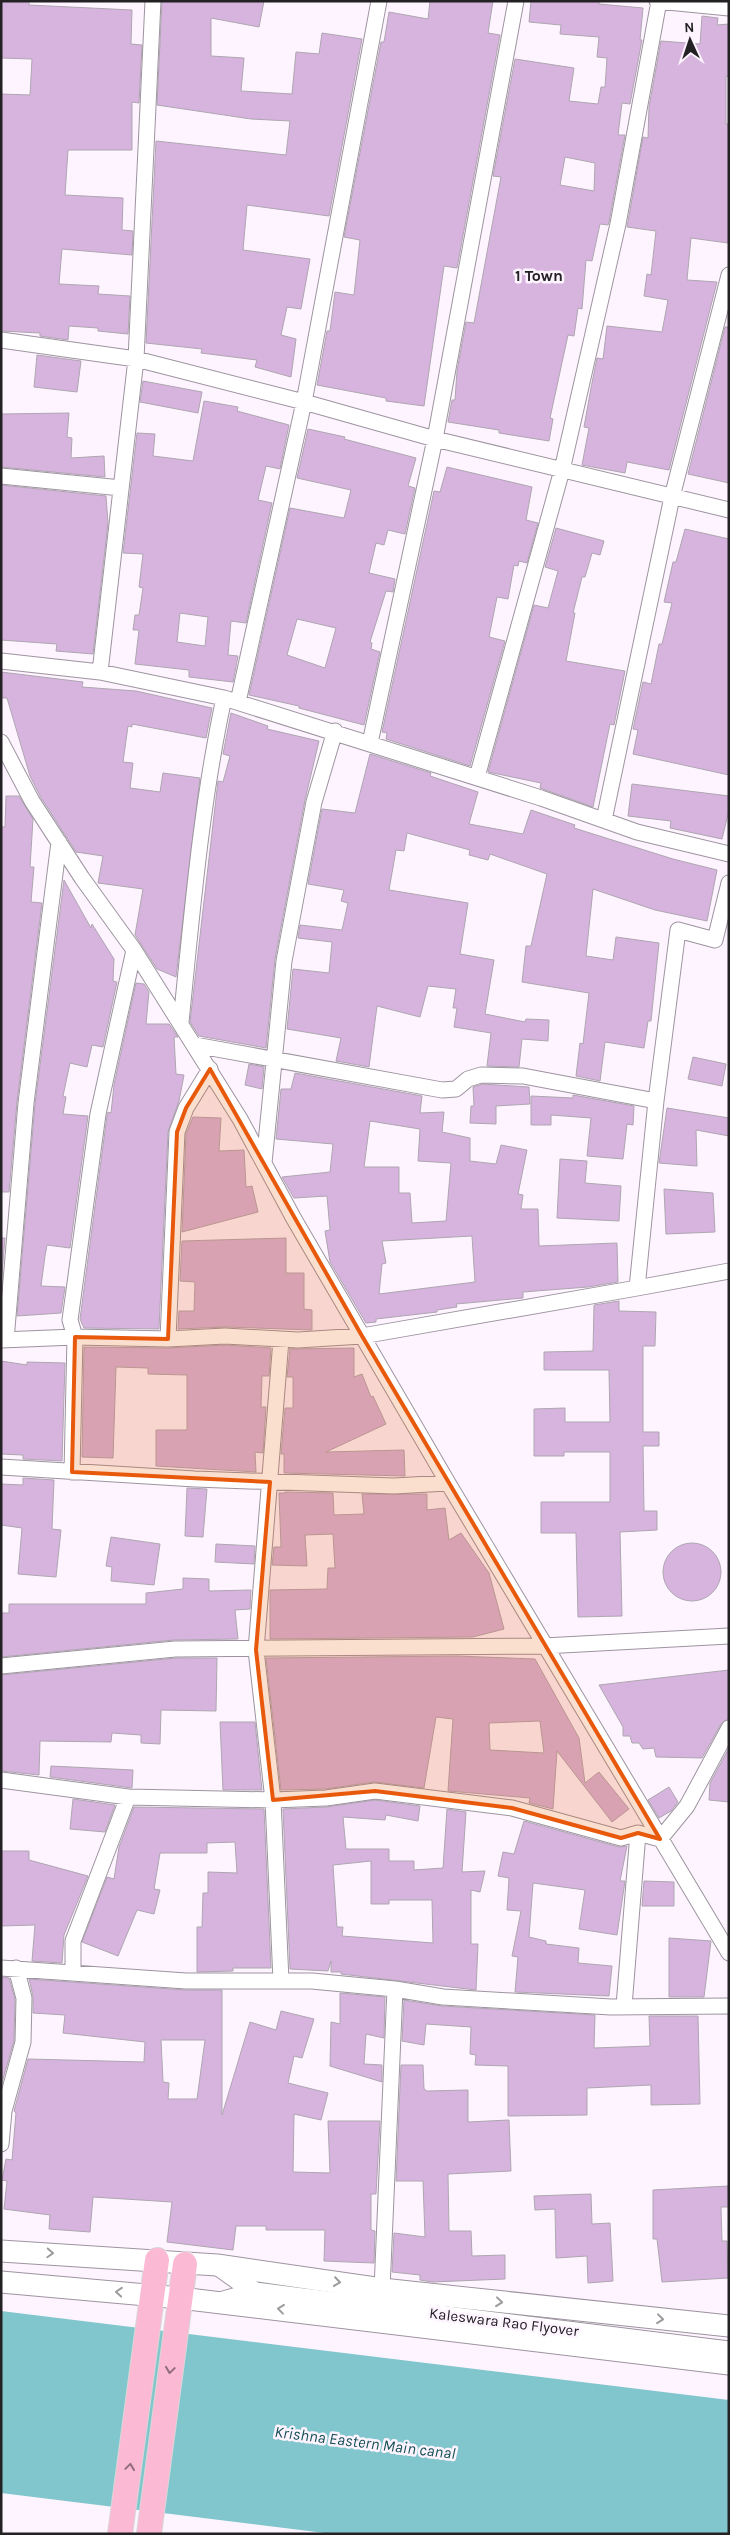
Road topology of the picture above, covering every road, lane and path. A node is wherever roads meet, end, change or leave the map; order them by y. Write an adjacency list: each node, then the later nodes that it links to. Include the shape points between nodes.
1 (154, 1): 8 (street)
2 (379, 1): 9 (street)
3 (516, 1): 10 (street)
4 (659, 1): 5 (street); 11 (street, via 618,224)
5 (729, 8)
6 (729, 275): 14 (street)
7 (1, 340): 8 (street)
8 (136, 359): 9 (street); 13 (street)
9 (304, 402): 10 (street); 18 (street)
10 (435, 439): 11 (street); 21 (street)
11 (562, 470): 14 (street); 22 (street)
12 (1, 476): 13 (street)
13 (121, 488): 17 (street)
14 (672, 496): 15 (street); 23 (street)
15 (729, 510)
16 (1, 661): 17 (street)
17 (100, 672): 18 (street)
18 (231, 700): 19 (street); 28 (street, via 210,769)
19 (335, 731): 21 (street); 30 (street, via 314,802 293,912 284,961)
20 (1, 742): 24 (street, via 32,801)
21 (370, 742): 22 (street)
22 (477, 777): 23 (street)
23 (604, 820): 25 (street, via 637,832)
24 (59, 842): 27 (street); 39 (street, via 26,1103)
25 (729, 854)
26 (729, 883): 32 (street, via 715,940 678,930)
27 (134, 950): 28 (street); 37 (street, via 98,1114 70,1320)
28 (181, 1022): 29 (street)
29 (195, 1045): 30 (street); 31 (street)
30 (274, 1060): 32 (street, via 442,1090 456,1089 468,1079 481,1075 523,1076); 33 (street)
31 (210, 1069): 33 (street); 38 (street, via 186,1108 177,1132)
32 (656, 1101): 35 (street)
33 (264, 1163): 36 (street)
34 (729, 1271): 35 (street)
35 (637, 1288): 36 (street)
36 (362, 1336): 40 (street); 44 (street)
37 (75, 1337): 38 (street); 39 (street); 42 (street)
38 (168, 1339): 40 (street, via 226,1336)
39 (3, 1340)
40 (281, 1340): 43 (street)
41 (1, 1468): 42 (street)
42 (72, 1472): 43 (street)
43 (270, 1482): 44 (street, via 394,1486); 47 (street)
44 (448, 1482): 46 (street)
45 (729, 1636): 46 (street)
46 (544, 1646): 47 (street); 54 (street, via 565,1676)
47 (256, 1650): 48 (street, via 175,1649); 52 (street)
48 (1, 1666)
49 (729, 1728): 54 (street, via 687,1806)
50 (1, 1780): 51 (street)
51 (128, 1797): 52 (street); 57 (street, via 73,1941)
52 (273, 1800): 53 (street, via 326,1798 375,1790 512,1808 621,1838); 58 (street)
53 (638, 1832): 54 (street); 60 (street)
54 (660, 1839): 55 (street)
55 (729, 1953)
56 (8, 1968): 57 (street); 62 (street, via 24,1998 24,2042 4,2111)
57 (72, 1973): 58 (street, via 186,1982)
58 (281, 1981): 59 (street, via 312,1980)
59 (395, 1989): 60 (street, via 444,1997); 68 (street)
60 (624, 2006): 61 (street)
61 (729, 2006)
62 (1, 2144)
63 (1, 2251): 64 (main road, one-way to 64)
64 (158, 2260): 65 (main road); 70 (main road)
65 (185, 2264): 66 (main road); 71 (main road)
66 (217, 2265): 68 (main road, one-way to 68); 69 (street)
67 (1, 2282): 70 (main road, one-way to 67)
68 (382, 2289): 73 (main road, one-way to 73)
69 (256, 2292): 72 (street); 74 (street, Kaleswara Rao Flyover)
70 (153, 2295): 71 (main road); 76 (main road, one-way to 70)
71 (180, 2298): 72 (main road); 77 (main road, one-way to 77)
72 (218, 2302): 75 (main road, one-way to 72)
73 (729, 2326)
74 (729, 2351)
75 (729, 2364)
76 (122, 2525)
77 (149, 2527)

